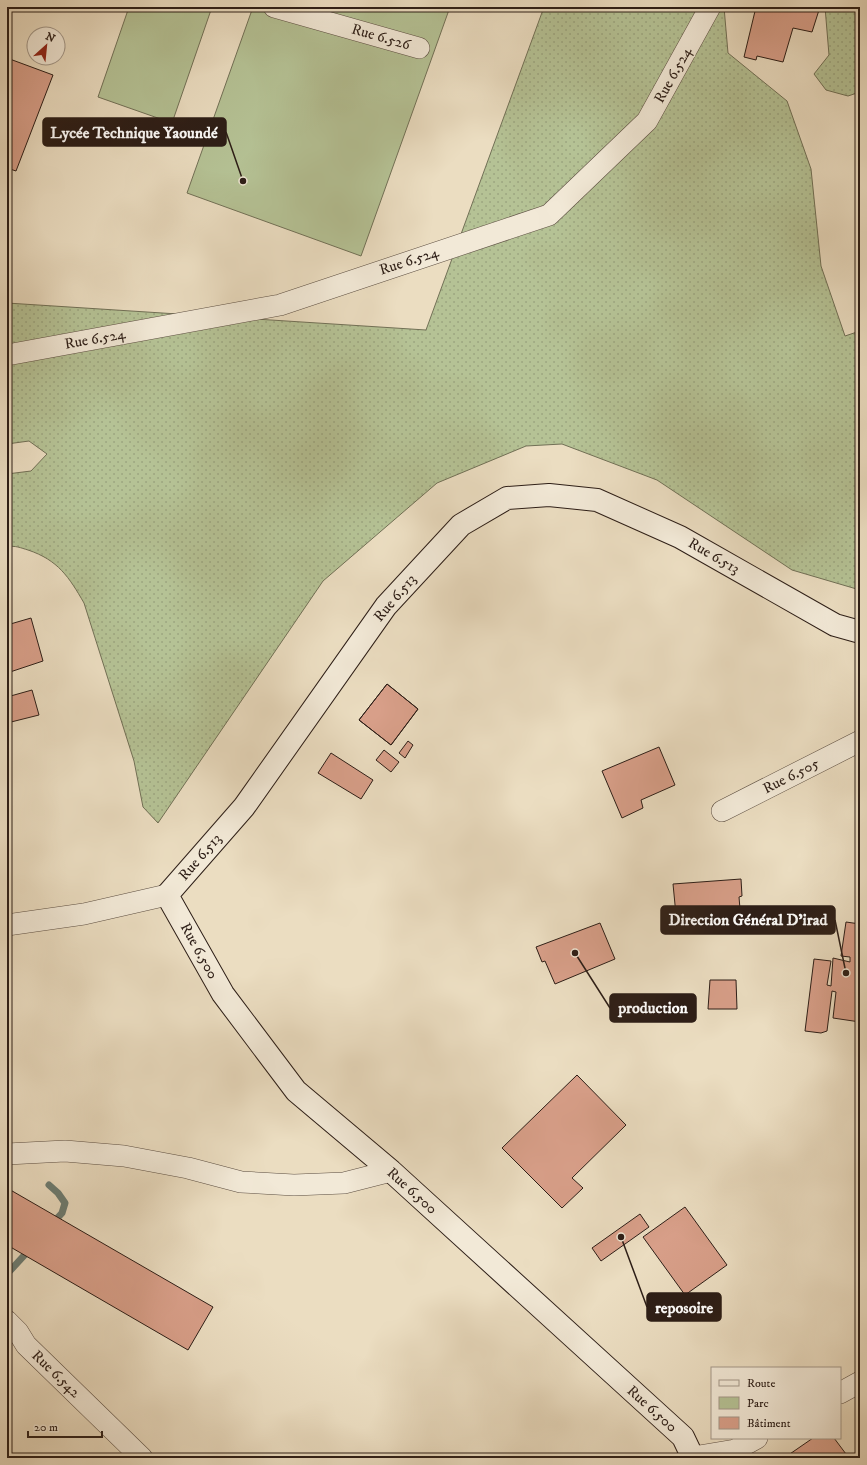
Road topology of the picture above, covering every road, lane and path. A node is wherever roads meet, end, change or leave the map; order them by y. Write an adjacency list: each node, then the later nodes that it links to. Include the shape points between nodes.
1 (274, 7): 3 (street, Rue 6.526)
2 (710, 7): 4 (street, Rue 6.524, via 647,121 549,215 280,304)
3 (419, 48)
4 (7, 355)
5 (860, 632): 8 (street, Rue 6.513, via 835,625 680,537 597,500 549,495 507,498 461,525 386,606 244,807)
6 (860, 741): 7 (street, Rue 6.505)
7 (722, 811)
8 (167, 895): 9 (street, Rue 6.513, via 84,914); 11 (street, Rue 6.500, via 222,994 296,1092)
9 (7, 925)
10 (7, 1154): 11 (street, via 65,1151 124,1156 188,1168 241,1182 294,1185 344,1183)
11 (391, 1171): 17 (street, Rue 6.500, via 683,1437)
12 (11, 1330): 16 (street, Rue 6.542)
13 (860, 1382): 14 (street)
14 (841, 1392)
15 (755, 1439): 17 (street, via 735,1450)
16 (142, 1458)
17 (693, 1458)

